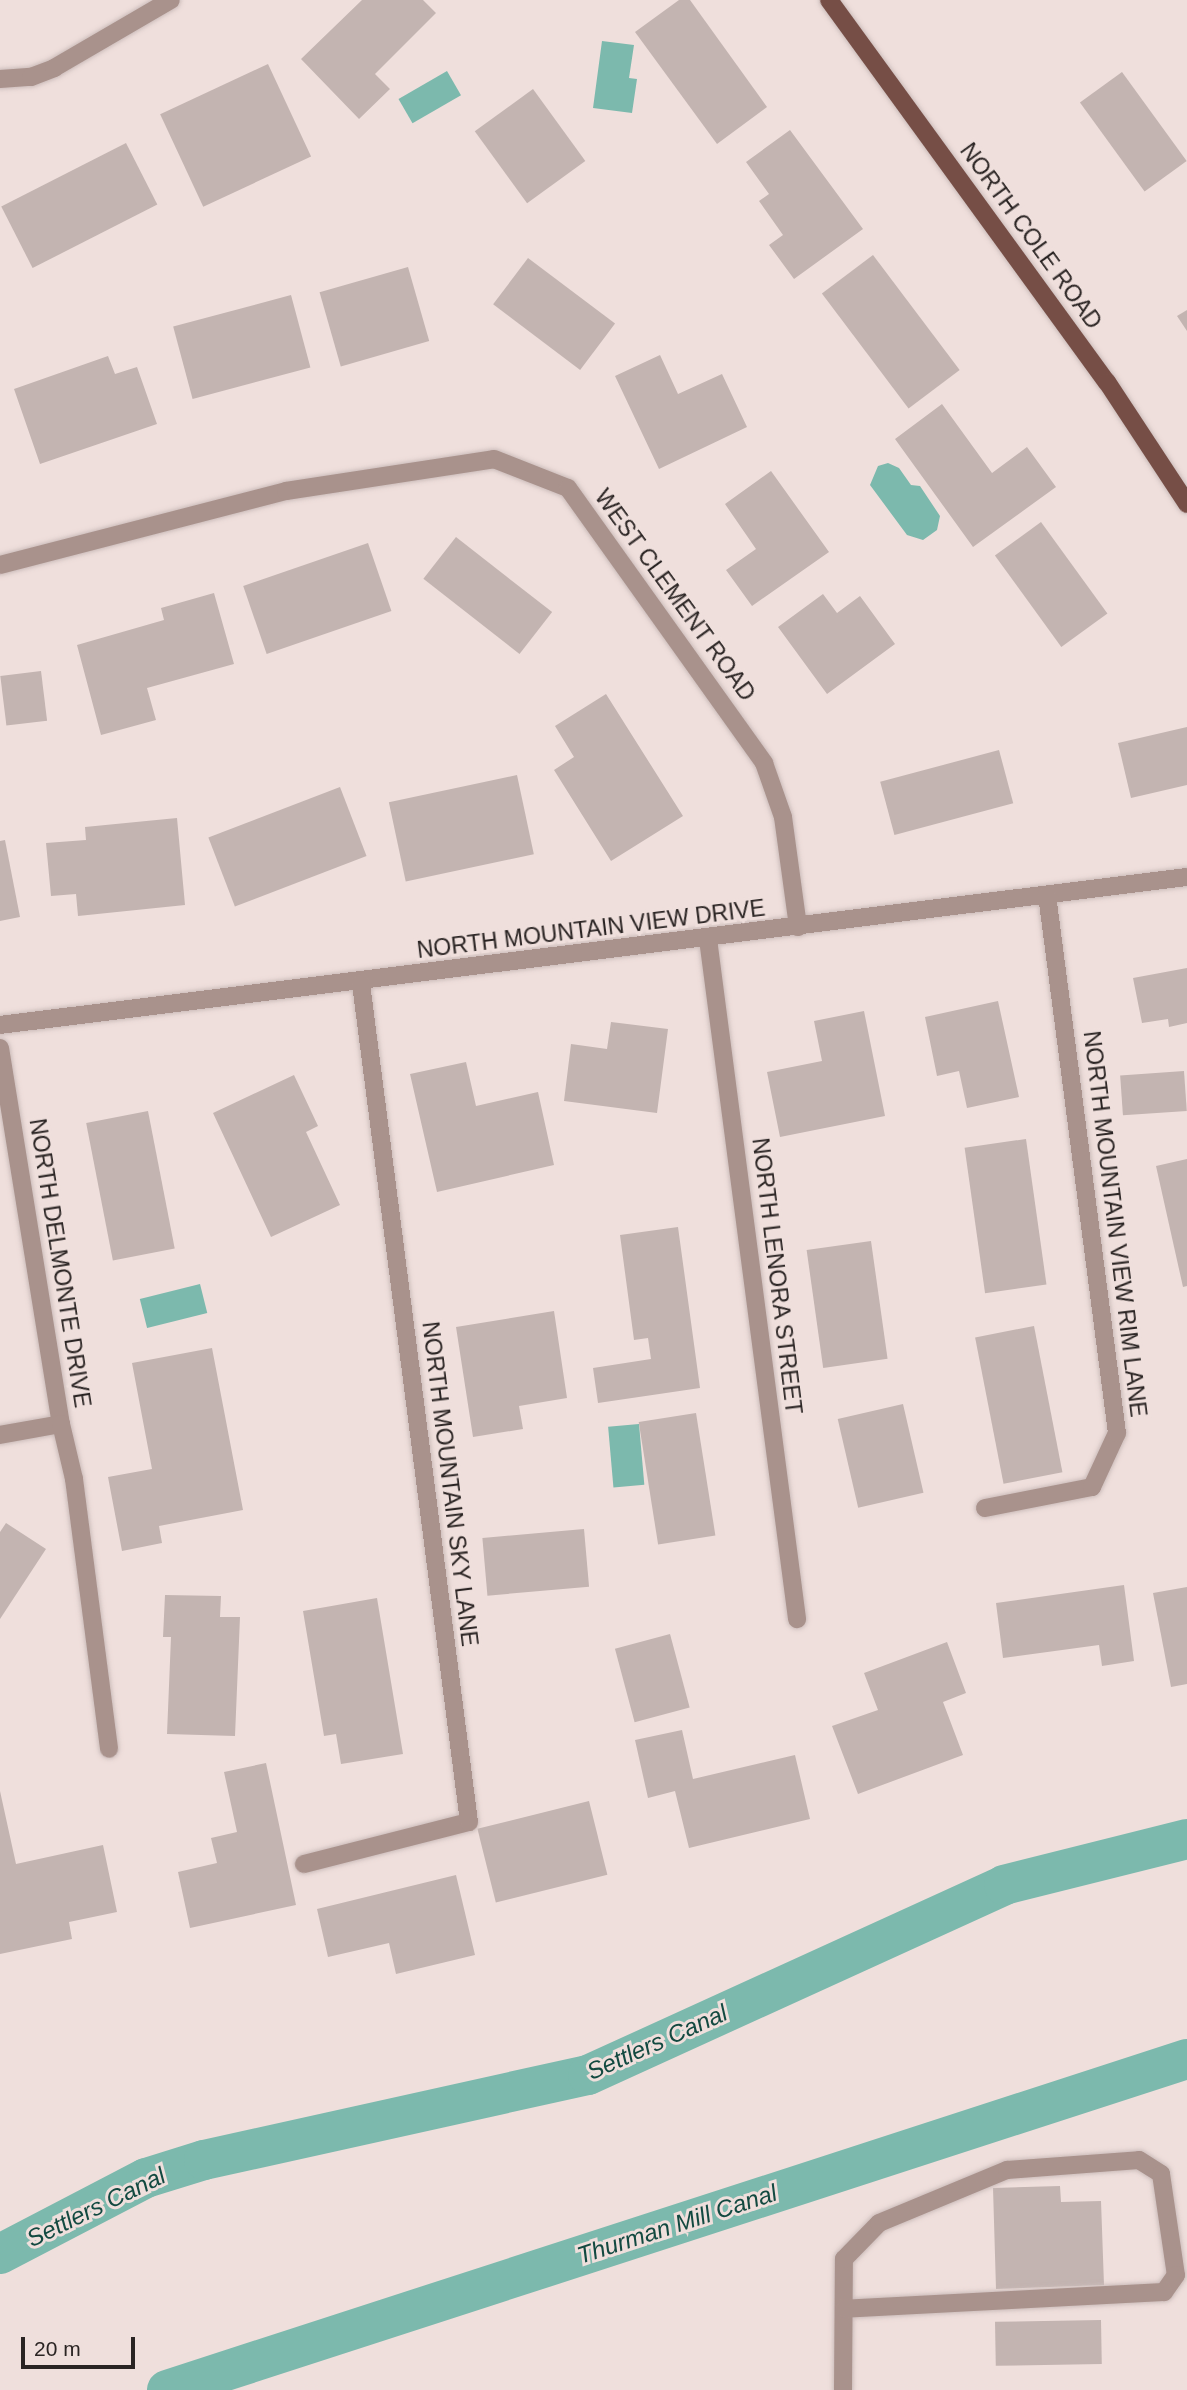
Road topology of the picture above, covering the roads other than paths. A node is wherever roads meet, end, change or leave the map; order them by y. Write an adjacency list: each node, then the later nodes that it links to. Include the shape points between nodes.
1 (171, 0): 3 (street, via 54,68 31,77)
2 (829, 0): 4 (main road, NORTH COLE ROAD, via 1107,382)
3 (0, 79)
4 (1186, 501)
5 (0, 565): 8 (street, WEST CLEMENT ROAD, via 286,491 494,459 568,488 764,763 783,817)
6 (1187, 877): 7 (street, NORTH MOUNTAIN VIEW DRIVE)
7 (1048, 895): 8 (street, NORTH MOUNTAIN VIEW DRIVE); 15 (street, NORTH MOUNTAIN VIEW RIM LANE, via 1117,1433 1092,1487)
8 (798, 927): 9 (street, NORTH MOUNTAIN VIEW DRIVE)
9 (708, 939): 10 (street, NORTH MOUNTAIN VIEW DRIVE); 16 (street, NORTH LENORA STREET)
10 (361, 983): 11 (street, NORTH MOUNTAIN VIEW DRIVE); 18 (street, NORTH MOUNTAIN SKY LANE, via 469,1822)
11 (0, 1025)
12 (0, 1048): 13 (street, NORTH DELMONTE DRIVE)
13 (61, 1424): 14 (street, NORTH DELMONTE DRIVE); 17 (street, via 74,1479)
14 (0, 1435)
15 (985, 1508)
16 (797, 1619)
17 (109, 1749)
18 (304, 1864)
19 (844, 2309): 19 (street, via 844,2259 879,2223 1007,2170 1139,2160 1161,2174 1176,2275 1164,2292); 20 (street)
20 (843, 2390)

